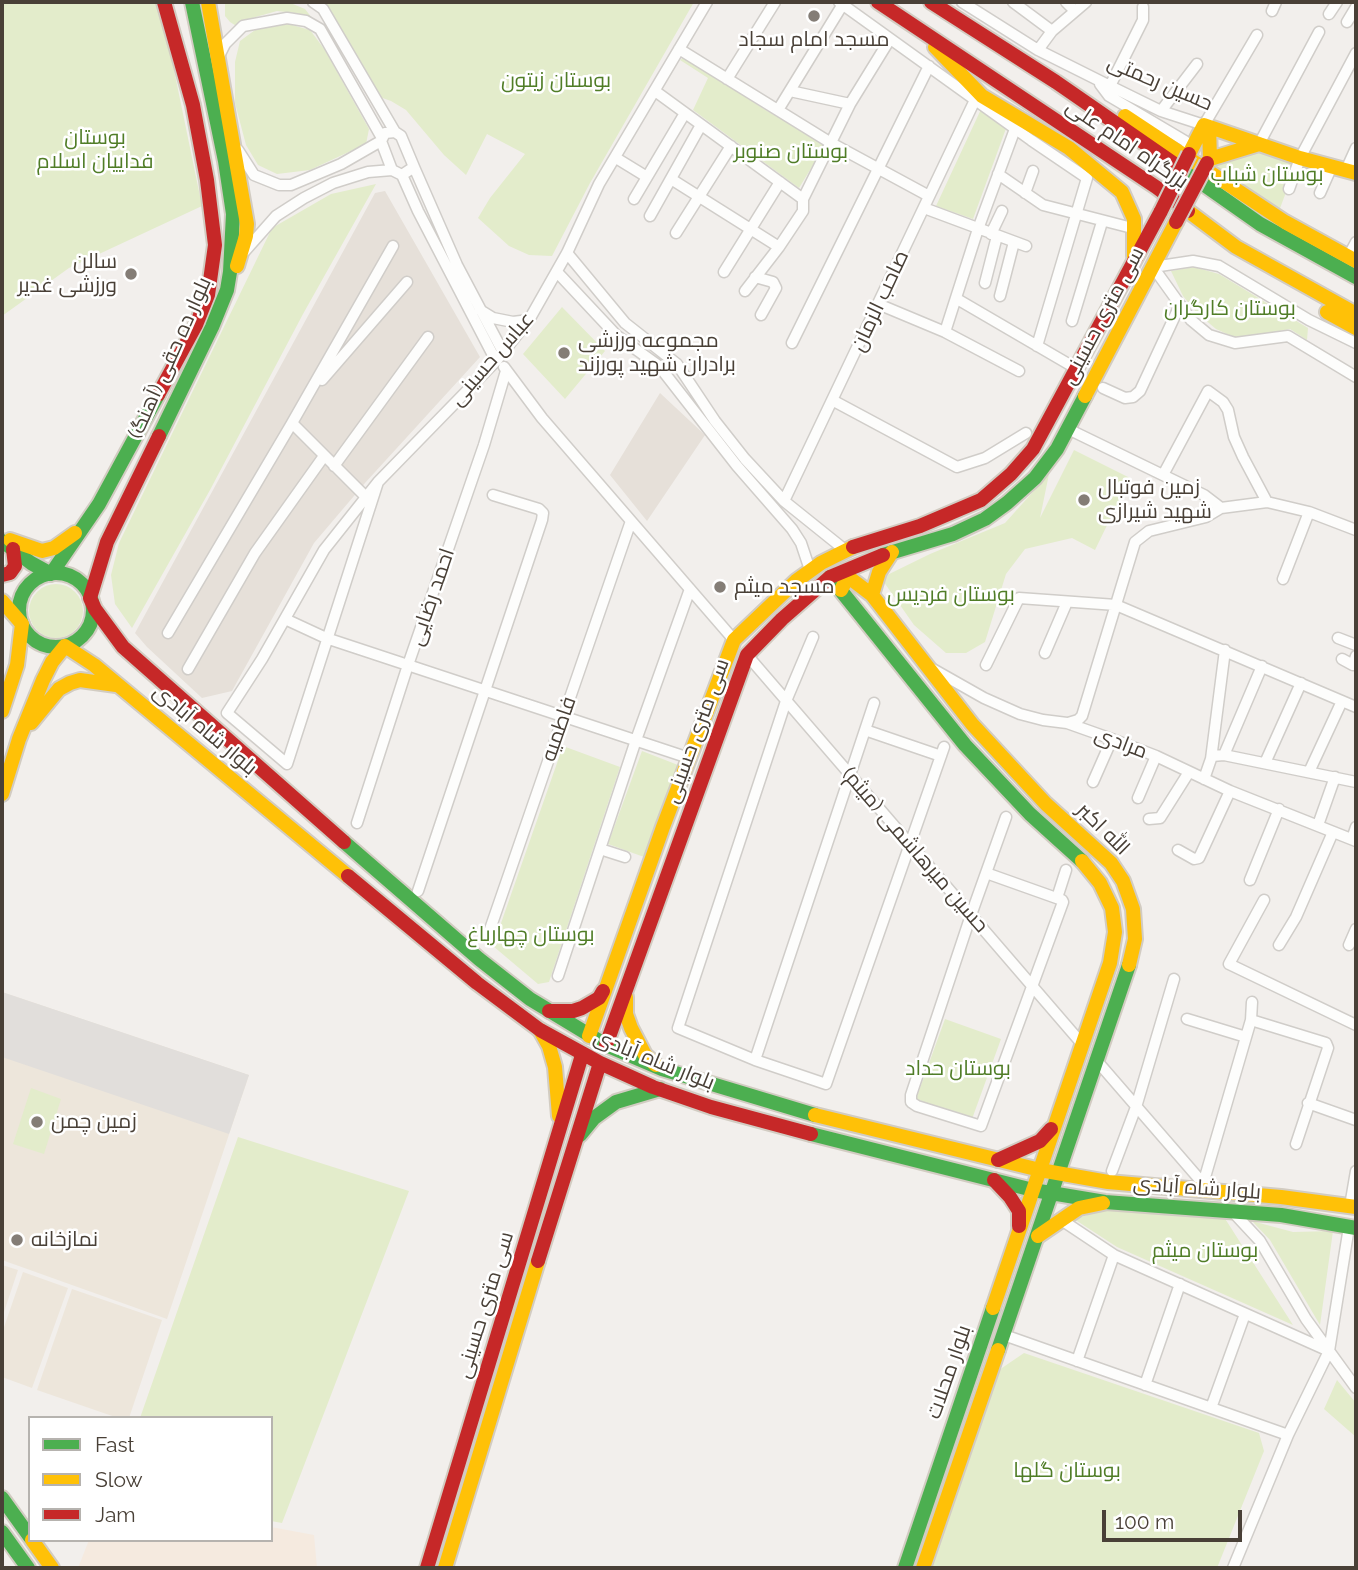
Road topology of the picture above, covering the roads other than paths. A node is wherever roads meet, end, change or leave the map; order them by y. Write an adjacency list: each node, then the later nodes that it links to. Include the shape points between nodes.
1 (164, 2): 135 (main road, بلوار ده حقی (آهنگ), via 193,105 215,245 208,295 196,325)
2 (192, 2): 99 (main road, بلوار ده حقی (آهنگ), via 233,214)
3 (208, 2): 28 (main road)
4 (313, 2): 45 (street, via 323,9)
5 (707, 2): 25 (street, عباس حسینی)
6 (775, 2): 31 (street)
7 (878, 2): 20 (main road, بزرگراه امام علی)
8 (931, 2): 33 (main road, بزرگراه امام علی)
9 (961, 2): 26 (street, حسین رحمتی)
10 (1013, 2): 21 (street)
11 (1066, 2): 17 (street)
12 (1086, 2): 17 (street)
13 (1337, 2): 18 (street)
14 (841, 3): 24 (street); 36 (street)
15 (1143, 7): 34 (street, via 1143,20)
16 (1356, 7): 19 (street)
17 (1075, 11): 21 (street)
18 (1329, 14)
19 (1347, 22)
20 (920, 30): 79 (main road, via 982,96 1069,148 1122,192); 87 (main road, بزرگراه امام علی, via 1156,187)
21 (1052, 31): 26 (street)
22 (1319, 32): 49 (street)
23 (1257, 36): 43 (street)
24 (890, 39): 30 (street); 38 (street)
25 (679, 49): 31 (street); 35 (street, عباس حسینی)
26 (1038, 50): 32 (street, حسین رحمتی)
27 (1356, 53): 54 (street)
28 (218, 59): 46 (street, via 243,26 287,18 306,21 320,29); 47 (main road)
29 (1198, 64): 40 (street)
30 (929, 66): 37 (street); 57 (street)
31 (727, 79): 39 (street)
32 (1098, 80): 34 (street, حسین رحمتی); 52 (street, via 1109,96 1185,141)
33 (1056, 82): 90 (main road, via 1085,92 1285,222); 96 (main road, بزرگراه امام علی, via 1260,224)
34 (1110, 86): 40 (street, حسین رحمتی)
35 (655, 91): 41 (street); 53 (street, عباس حسینی)
36 (790, 91): 38 (street); 39 (street)
37 (975, 100): 44 (street); 69 (street, صاحب الزمان)
38 (850, 104): 48 (street)
39 (778, 110): 48 (street)
40 (1161, 111): 43 (street, حسین رحمتی)
41 (685, 113): 42 (street); 62 (street)
42 (701, 125): 50 (street); 63 (street)
43 (1206, 126): 49 (main road, حسین رحمتی); 52 (main road, سی متری حسینی); 55 (main road, سی متری حسینی)
44 (1015, 129): 61 (street); 74 (street, via 1087,178)
45 (395, 132): 46 (street); 56 (street)
46 (382, 139): 47 (street, via 341,164 291,185 254,175); 60 (street)
47 (233, 141): 89 (main road, via 247,224)
48 (831, 143): 57 (street); 71 (street)
49 (1259, 144): 54 (main road, حسین رحمتی); 55 (main road)
50 (731, 146): 64 (street); 68 (street)
51 (1356, 148): 59 (street)
52 (1190, 153): 91 (main road, سی متری حسینی, bridge)
53 (616, 158): 62 (street); 88 (street, عباس حسینی)
54 (1300, 158): 59 (main road, حسین رحمتی); 65 (street)
55 (1208, 161): 92 (main road, سی متری حسینی, bridge)
56 (414, 167): 60 (street); 105 (street)
57 (878, 167): 69 (street); 113 (street)
58 (1033, 170): 66 (street)
59 (1345, 170): 67 (street)
60 (397, 173): 89 (street, via 368,172 304,198 276,216); 116 (street)
61 (998, 174): 66 (street); 78 (street)
62 (647, 177): 70 (street)
63 (671, 178): 68 (street); 75 (street)
64 (780, 182): 71 (street); 77 (street)
65 (1289, 189)
66 (1026, 193): 74 (street, via 1043,205)
67 (1320, 193)
68 (699, 196): 77 (street); 80 (street)
69 (929, 196): 72 (street, صاحب الزمان)
70 (634, 199)
71 (803, 199): 86 (street, via 803,211)
72 (923, 208): 78 (street); 103 (street, صاحب الزمان)
73 (1002, 211): 81 (street)
74 (1075, 214): 76 (street); 115 (street)
75 (650, 216)
76 (1102, 222): 79 (street); 109 (street)
77 (751, 229): 86 (street); 94 (street)
78 (978, 229): 81 (street); 102 (street)
79 (1136, 229): 91 (main road)
80 (676, 233)
81 (994, 235): 82 (street); 98 (street)
82 (1014, 242): 85 (street); 101 (street)
83 (1356, 242): 90 (street)
84 (393, 246): 122 (street)
85 (1026, 246)
86 (779, 247): 95 (street)
87 (1236, 247): 106 (main road, بزرگراه امام علی); 110 (main road, via 1312,304)
88 (567, 253): 93 (street, عباس حسینی); 133 (street, via 625,323 677,364 715,421)
89 (240, 257): 99 (main road)
90 (1353, 258)
91 (1132, 266): 117 (main road, سی متری حسینی)
92 (1153, 267): 104 (street); 114 (street, via 1193,261 1219,266); 125 (main road, سی متری حسینی)
93 (557, 272): 108 (street, عباس حسینی); 143 (street, via 616,335 659,366 792,529)
94 (724, 272)
95 (755, 277): 100 (street); 107 (street, via 773,282 776,288)
96 (1356, 277)
97 (407, 282): 122 (street)
98 (985, 283)
99 (228, 284): 151 (main road, بلوار ده حقی (آهنگ), via 212,327 107,542)
100 (745, 291)
101 (1000, 296)
102 (957, 299): 111 (street); 115 (street)
103 (878, 304): 111 (street); 123 (street, صاحب الزمان)
104 (1180, 305): 120 (street, via 1209,335 1235,343 1288,335); 121 (street, via 1140,391 1125,398)
105 (480, 310): 108 (street, via 493,318); 116 (street)
106 (1356, 314)
107 (761, 316)
108 (529, 320): 116 (street, عباس حسینی)
109 (1072, 321)
110 (1356, 328)
111 (945, 332): 119 (street)
112 (428, 337): 128 (street)
113 (792, 343)
114 (1356, 343)
115 (1037, 346): 117 (street)
116 (499, 356): 118 (street); 130 (street, عباس حسینی)
117 (1077, 369): 141 (main road, سی متری حسینی, via 1033,449 981,500)
118 (506, 371): 138 (street); 170 (street, احمد رضایی)
119 (1019, 371)
120 (1356, 377)
121 (1102, 388)
122 (306, 399): 124 (street)
123 (832, 400): 126 (street, via 957,467 985,458); 133 (street, صاحب الزمان)
124 (292, 423): 127 (street); 157 (street)
125 (1068, 429): 129 (street); 142 (main road, سی متری حسینی, via 1035,478 985,519)
126 (1026, 433)
127 (324, 456): 128 (street); 173 (street, via 255,552)
128 (334, 466): 132 (street)
129 (1163, 475): 134 (street, via 1209,391 1228,410 1243,457); 136 (street)
130 (378, 482): 132 (street, عباس حسینی); 159 (street)
131 (493, 495): 176 (street, via 543,513)
132 (366, 498): 155 (street, عباس حسینی, via 324,550)
133 (784, 501): 141 (street)
134 (1267, 502): 136 (street); 137 (street)
135 (99, 504): 140 (main road, via 77,531 54,548 42,551); 144 (main road, بلوار ده حقی (آهنگ))
136 (1221, 508): 154 (street, via 1139,537)
137 (1309, 512): 139 (street); 147 (street)
138 (631, 521): 148 (street); 182 (street, فاطمیه)
139 (1356, 530)
140 (6, 543): 144 (main road); 145 (main road, via 15,566)
141 (845, 550): 143 (main road, سی متری حسینی)
142 (892, 552): 146 (main road, سی متری حسینی); 150 (main road)
143 (810, 570): 161 (main road, سی متری حسینی)
144 (51, 574): 151 (main road, via 79,582); 156 (main road, via 31,583 24,592 19,613)
145 (2, 575)
146 (830, 577): 149 (main road, الله اکبر); 166 (main road, سی متری حسینی)
147 (1283, 579)
148 (690, 589): 161 (street); 187 (street)
149 (841, 590): 150 (main road, via 851,579); 242 (main road, الله اکبر, via 965,744 1100,883 1112,908 1115,932 1110,963)
150 (872, 595): 169 (main road, الله اکبر)
151 (90, 598): 163 (main road, via 88,628); 234 (main road, بلوار شاه آبادی, via 123,647 202,718 480,958)
152 (2, 601): 156 (main road)
153 (1068, 602): 154 (street); 165 (street); 171 (street, via 1018,598)
154 (1116, 605): 164 (street); 183 (street, via 1082,716)
155 (285, 619): 159 (street); 159 (street, عباس حسینی, via 227,713 287,764)
156 (22, 624): 163 (main road, via 34,640); 181 (main road, via 17,665)
157 (168, 633)
158 (813, 637): 177 (street)
159 (326, 638): 170 (street)
160 (1338, 638): 162 (street)
161 (734, 640): 166 (main road); 191 (main road, سی متری حسینی)
162 (1356, 645)
163 (65, 646): 175 (main road, بلوار شاه آبادی); 185 (main road, via 43,680)
164 (1226, 650): 172 (street); 192 (street)
165 (1045, 653)
166 (747, 655): 177 (street, حسین میرهاشمی (میثم)); 229 (main road, سی متری حسینی)
167 (1356, 656): 168 (street, via 1353,665)
168 (1342, 659)
169 (924, 664): 183 (street, مرادی, via 1020,714); 245 (main road, الله اکبر, via 972,724 1046,804 1103,855 1123,881 1133,909 1135,939)
170 (408, 665): 176 (street); 208 (street, احمد رضایی)
171 (986, 665)
172 (1262, 666): 174 (street); 188 (street)
173 (188, 668)
174 (1301, 683): 178 (street); 193 (street)
175 (118, 685): 185 (main road, via 80,680 59,689); 238 (main road, بلوار شاه آبادی, via 441,954)
176 (485, 689): 182 (street); 220 (street)
177 (786, 701): 197 (street, حسین میرهاشمی (میثم)); 244 (street, via 678,1028)
178 (1342, 701): 180 (street); 196 (street)
179 (874, 703): 184 (street)
180 (1356, 707)
181 (2, 711)
182 (563, 716): 187 (street); 225 (street, فاطمیه)
183 (1067, 723): 186 (street, مرادی)
184 (865, 730): 197 (street); 213 (street, via 943,752)
185 (19, 739): 194 (main road)
186 (1112, 739): 190 (street, مرادی); 201 (street)
187 (636, 740): 191 (street); 214 (street)
188 (1224, 755): 192 (street); 193 (street)
189 (2, 756): 194 (main road)
190 (1156, 756): 195 (street, مرادی); 204 (street)
191 (689, 758): 228 (main road, سی متری حسینی)
192 (1210, 760): 200 (street)
193 (1265, 763): 196 (street)
194 (9, 772): 203 (main road)
195 (1189, 772): 200 (street, مرادی); 207 (street, via 1160,818)
196 (1309, 772): 198 (street)
197 (850, 775): 213 (street, حسین میرهاشمی (میثم)); 244 (street)
198 (1335, 777): 199 (street); 209 (street)
199 (1355, 778)
200 (1204, 779): 202 (street, مرادی)
201 (1093, 782)
202 (1230, 791): 205 (street, مرادی); 215 (street, via 1197,860)
203 (2, 794)
204 (1138, 798)
205 (1279, 809): 209 (street, مرادی); 219 (street)
206 (1006, 817): 218 (street)
207 (1149, 819)
208 (357, 823)
209 (1318, 825): 211 (street, مرادی)
210 (1356, 827): 212 (street)
211 (1334, 832): 212 (street, مرادی); 226 (street)
212 (1354, 840)
213 (909, 844): 223 (street, حسین میرهاشمی (میثم)); 244 (street, via 826,1084)
214 (600, 849): 216 (street); 230 (street)
215 (1178, 850)
216 (625, 857)
217 (1066, 870): 221 (street)
218 (986, 873): 221 (street); 223 (street)
219 (1250, 880)
220 (418, 891)
221 (1057, 898): 232 (street, via 1063,902)
222 (1264, 900): 237 (street, via 1229,964)
223 (971, 915): 232 (street, حسین میرهاشمی (میثم)); 232 (street, via 911,1102 981,1126)
224 (1356, 929): 227 (street)
225 (487, 938)
226 (1279, 945)
227 (1349, 945)
228 (614, 964): 234 (main road, via 599,998 573,1011); 239 (main road, سی متری حسینی)
229 (631, 971): 241 (main road, سی متری حسینی); 247 (main road, via 626,1014 638,1043)
230 (558, 976)
231 (1174, 979): 250 (street)
232 (1033, 988): 242 (street, حسین میرهاشمی (میثم))
233 (1252, 1002): 236 (street)
234 (550, 1011): 239 (main road, بلوار شاه آبادی)
235 (1187, 1018): 240 (street)
236 (1251, 1020): 240 (street); 249 (street, via 1326,1043)
237 (1356, 1025)
238 (540, 1030): 243 (main road, بلوار شاه آبادی); 253 (main road, via 555,1067)
239 (589, 1036): 241 (main road, بلوار شاه آبادی); 243 (main road, سی متری حسینی)
240 (1245, 1037): 262 (street)
241 (606, 1045): 246 (main road, سی متری حسینی); 247 (main road, بلوار شاه آبادی)
242 (1083, 1045): 245 (main road); 252 (main road, الله اکبر)
243 (582, 1055): 246 (main road, بلوار شاه آبادی); 253 (main road, سی متری حسینی)
244 (755, 1060)
245 (1097, 1061): 250 (street); 260 (main road, الله اکبر)
246 (600, 1063): 248 (main road, بلوار شاه آبادی); 255 (main road, سی متری حسینی)
247 (657, 1067): 256 (main road, بلوار شاه آبادی, via 816,1115)
248 (660, 1089): 255 (main road, via 627,1097 604,1110 584,1128); 261 (main road, بلوار شاه آبادی, via 712,1107)
249 (1308, 1103): 251 (street); 254 (street)
250 (1136, 1107): 258 (street); 262 (street)
251 (1356, 1120)
252 (1056, 1123): 256 (main road, via 1040,1141); 257 (main road, الله اکبر)
253 (558, 1135): 288 (main road, سی متری حسینی)
254 (1296, 1144)
255 (571, 1152): 289 (main road, سی متری حسینی)
256 (999, 1160): 257 (main road, بلوار شاه آبادی)
257 (1040, 1170): 260 (main road, بلوار شاه آبادی); 263 (main road, الله اکبر)
258 (1112, 1171)
259 (1356, 1171): 266 (street)
260 (1059, 1173): 262 (main road, بلوار شاه آبادی, via 1108,1182); 264 (main road, الله اکبر)
261 (994, 1181): 263 (main road, بلوار شاه آبادی); 270 (main road, via 1019,1211)
262 (1206, 1188): 266 (main road, بلوار شاه آبادی)
263 (1034, 1190): 264 (main road, بلوار شاه آبادی); 270 (main road, بلوار محلات)
264 (1051, 1194): 265 (main road, بلوار شاه آبادی); 271 (main road, بلوار محلات)
265 (1105, 1202): 267 (main road, بلوار شاه آبادی); 268 (main road, via 1079,1208)
266 (1353, 1206)
267 (1233, 1212): 269 (main road, بلوار شاه آبادی); 276 (street, via 1261,1241)
268 (1060, 1219): 271 (main road); 272 (street)
269 (1353, 1227): 276 (street)
270 (1018, 1235): 290 (main road, بلوار محلات)
271 (1037, 1237): 275 (main road, بلوار محلات)
272 (1114, 1255): 273 (street); 277 (street)
273 (1180, 1284): 274 (street); 278 (street)
274 (1245, 1314): 276 (street); 280 (street)
275 (1004, 1335): 277 (street); 291 (main road, بلوار محلات)
276 (1329, 1351): 279 (street); 281 (street)
277 (1077, 1361): 278 (street)
278 (1145, 1385): 280 (street)
279 (1356, 1388)
280 (1211, 1408): 281 (street)
281 (1288, 1435): 292 (street)
282 (2, 1498): 284 (main road)
283 (2, 1532): 286 (main road)
284 (28, 1535)
285 (33, 1542): 287 (main road)
286 (27, 1568)
287 (52, 1568)
288 (427, 1568)
289 (445, 1568)
290 (905, 1568)
291 (923, 1568)
292 (1233, 1568)

